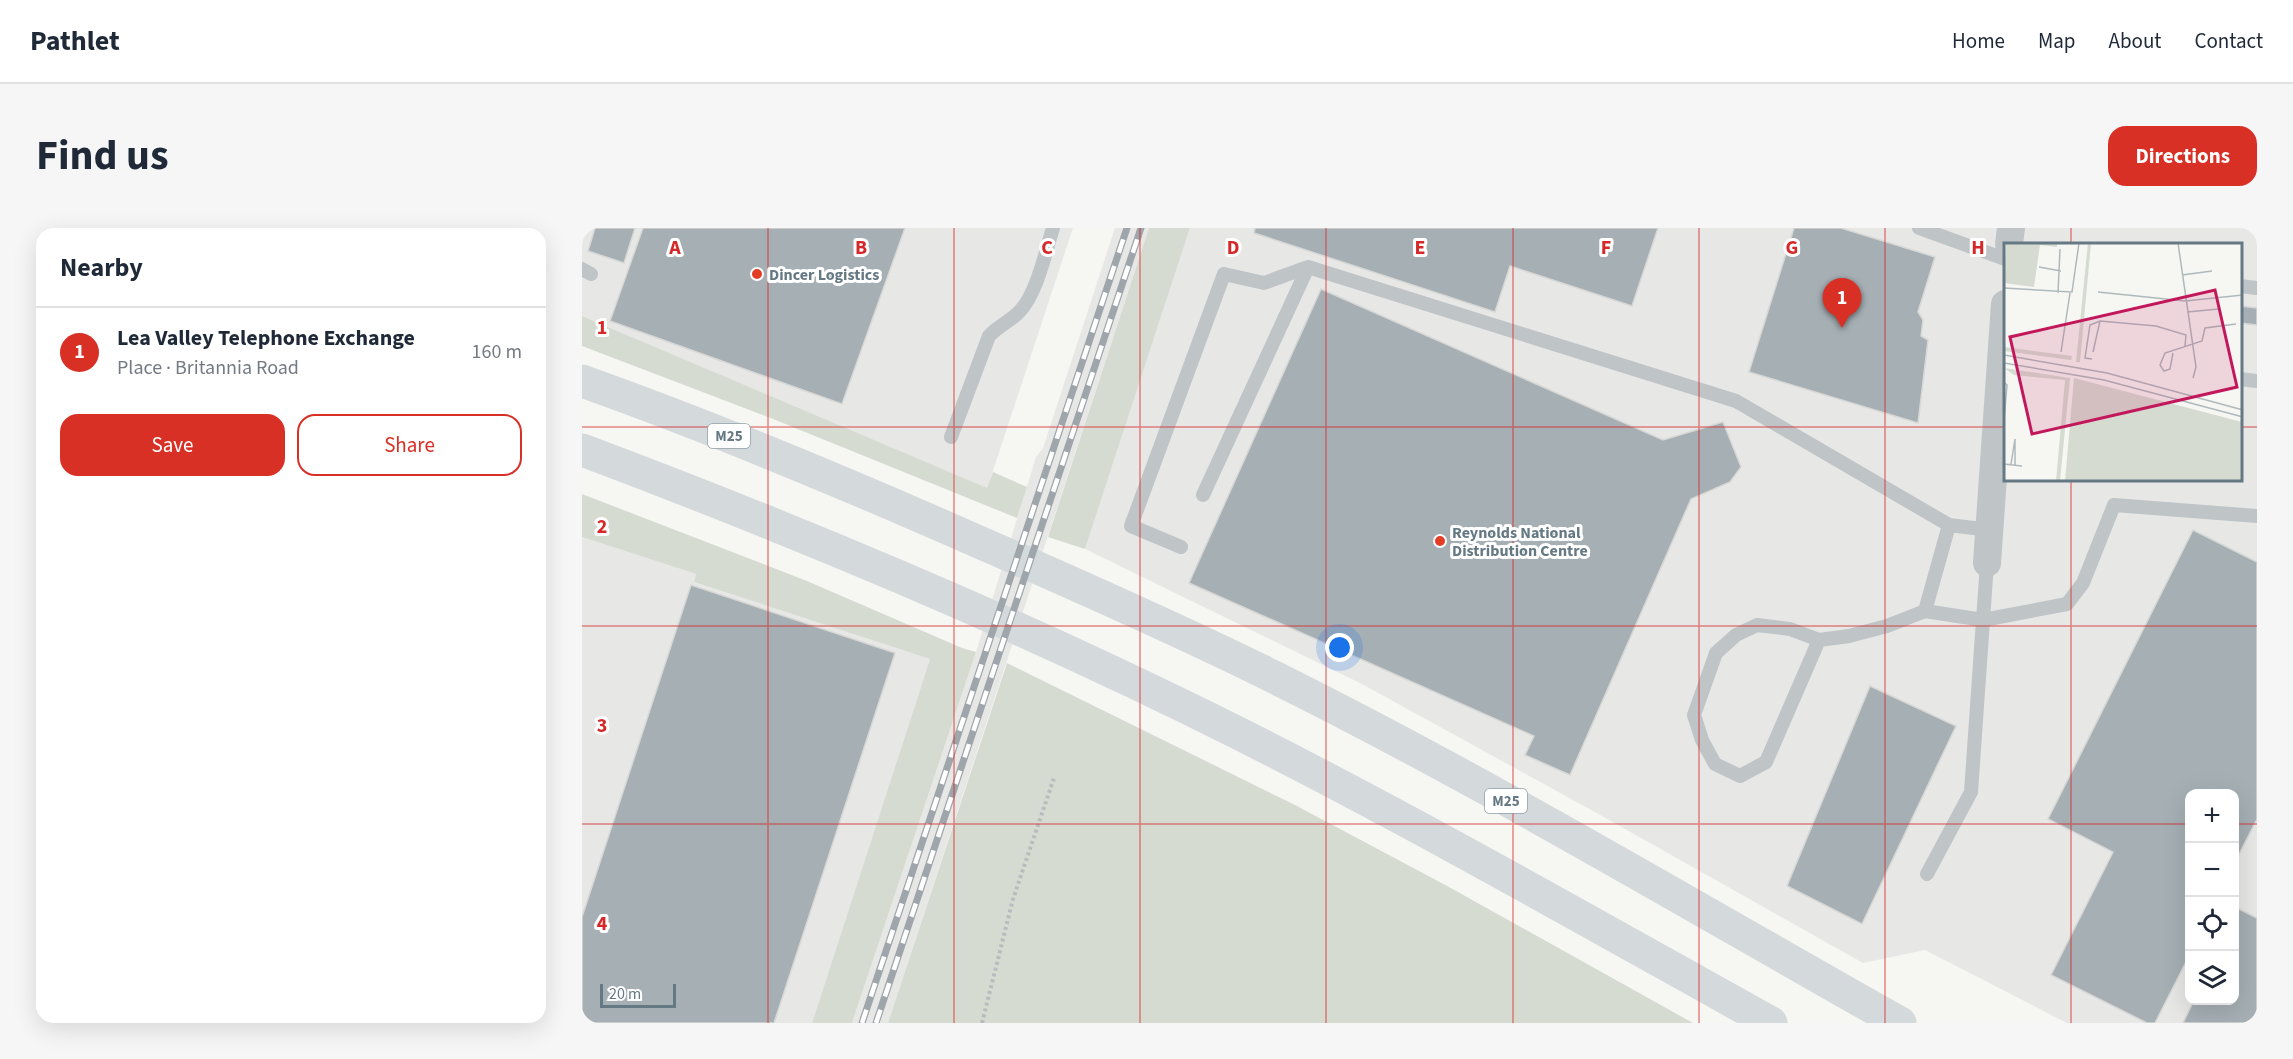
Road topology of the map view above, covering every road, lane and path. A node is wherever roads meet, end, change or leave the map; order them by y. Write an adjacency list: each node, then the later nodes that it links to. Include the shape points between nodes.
1 (1053, 228): 11 (lane, via 1030,297 1018,313 989,336)
2 (1919, 228): 5 (lane)
3 (2011, 228): 4 (street)
4 (2009, 243)
5 (2004, 259)
6 (1308, 267): 13 (lane); 15 (lane, via 1736,401); 17 (lane, via 1264,283 1224,274 1131,526)
7 (2242, 286): 8 (lane)
8 (2257, 288)
9 (2004, 353): 16 (street)
10 (582, 381): 26 (highway, M25, via 750,444 994,548 1274,677 1541,820)
11 (951, 436)
12 (582, 450): 25 (highway, via 762,519 975,610 1237,733 1350,790)
13 (1203, 495)
14 (2257, 516): 20 (lane, via 2114,505 2083,583 2067,604)
15 (1949, 525): 16 (lane); 19 (lane)
16 (1990, 530): 18 (street)
17 (1181, 547)
18 (1987, 563): 20 (lane)
19 (1925, 611): 20 (lane); 21 (lane, via 1887,626)
20 (1983, 620): 23 (lane, via 1971,792)
21 (1819, 640): 21 (lane, via 1790,629 1757,625 1736,635 1716,653 1694,715 1715,764 1740,776 1766,762)
22 (1054, 778): 24 (path, via 1013,899)
23 (1927, 874)
24 (982, 1023)
25 (1772, 1023)
26 (1900, 1023)

